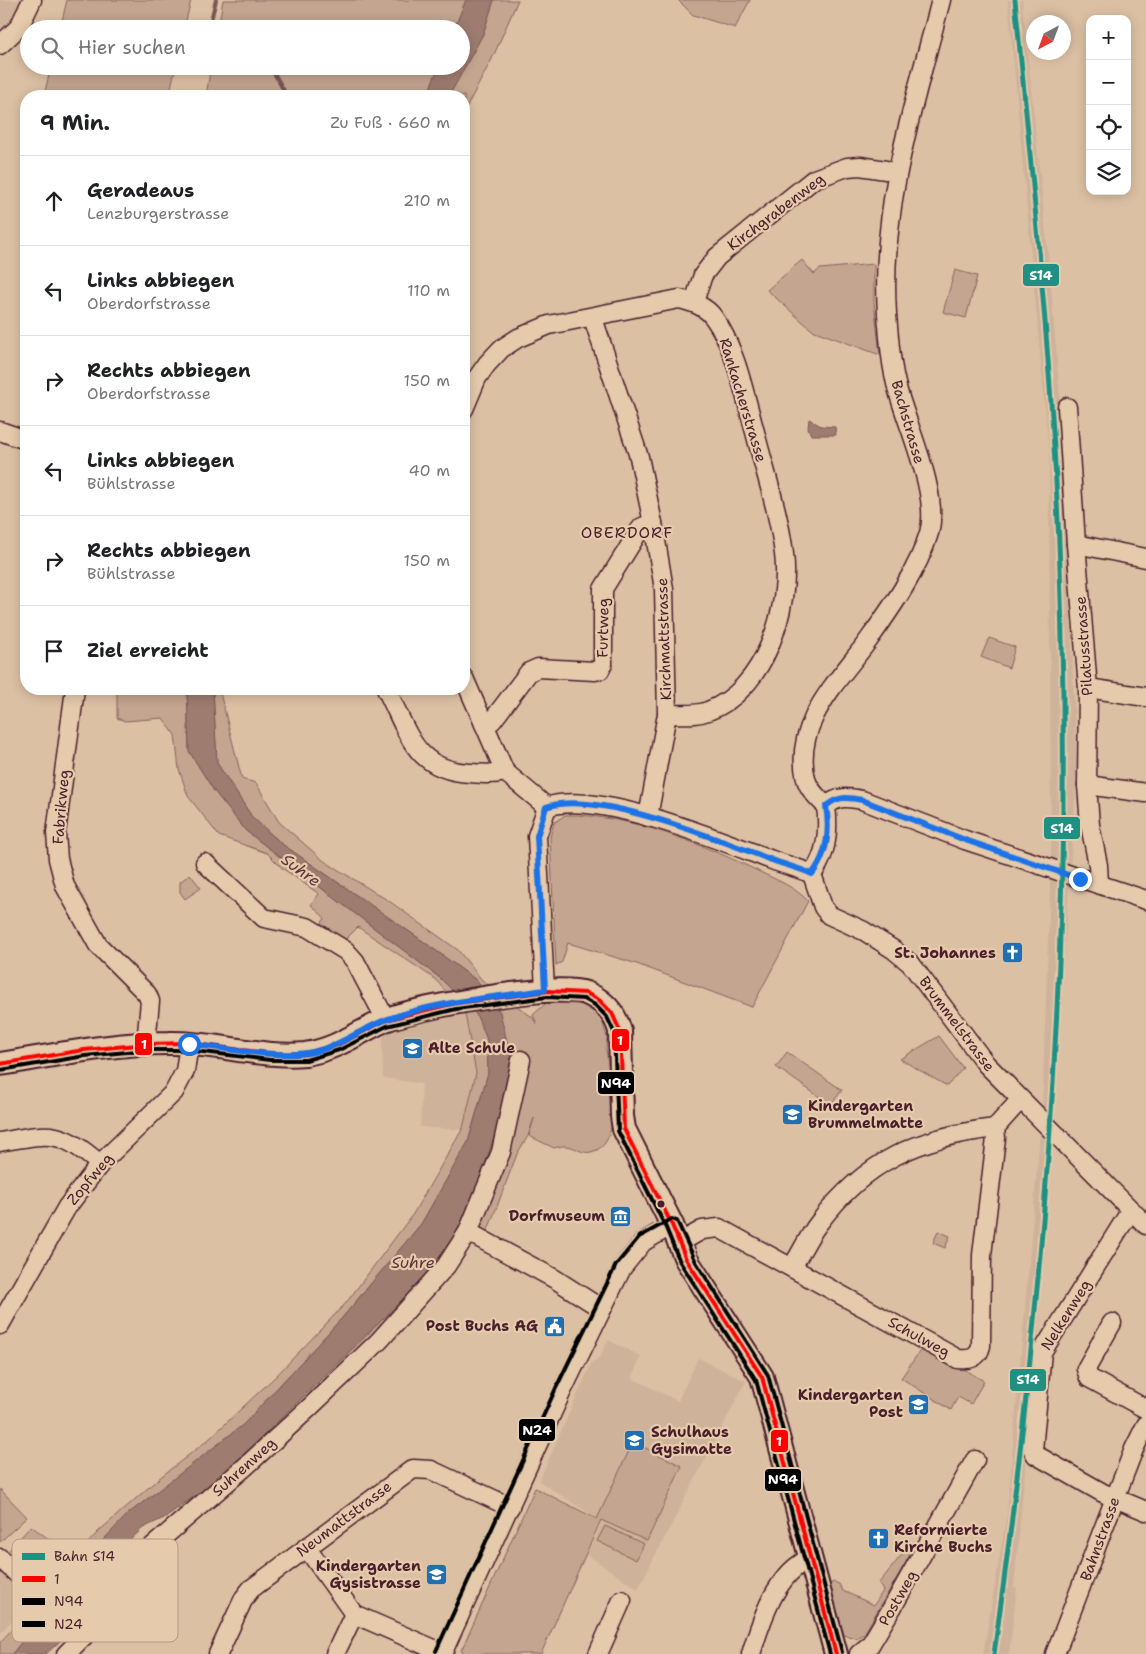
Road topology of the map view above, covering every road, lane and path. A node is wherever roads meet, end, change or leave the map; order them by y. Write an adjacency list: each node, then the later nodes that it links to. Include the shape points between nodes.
1 (32, 0): 3 (street)
2 (941, 0): 26 (street, Bachstrasse, via 896,172 886,270 887,315 895,379 922,469 932,521 920,556 908,577 814,715 804,756 806,780)
3 (22, 20)
4 (20, 25): 5 (street)
5 (0, 45)
6 (886, 170): 7 (street, Kirchgrabenweg, via 860,166 814,179 717,257 703,274)
7 (694, 302): 8 (street, via 679,299); 21 (street, Rankacherstrasse, via 714,317 724,334 739,376 772,496 784,554 786,590 768,649 751,679 725,703 708,711)
8 (593, 318): 9 (street, via 549,325 518,338 501,349 477,378); 13 (street, Kirchmattstrasse, via 631,430)
9 (470, 395)
10 (1067, 407): 14 (street, Pilatusstrasse)
11 (0, 431): 12 (street)
12 (20, 438)
13 (653, 523): 21 (street, Kirchmattstrasse, via 664,589); 22 (street, Furtweg, via 639,531 604,589 603,664 600,670 538,668 529,672 492,720)
14 (1076, 544): 15 (street); 16 (street, Pilatusstrasse)
15 (1146, 558)
16 (1088, 688): 20 (street); 24 (street, Pilatusstrasse)
17 (470, 692): 22 (street)
18 (74, 695): 35 (street, Fabrikweg, via 56,833 58,859 65,886 98,945 147,994 150,1001)
19 (389, 695): 23 (street, via 419,751 430,763 451,771)
20 (1146, 697)
21 (667, 714): 28 (street, Kirchmattstrasse)
22 (484, 724): 23 (street)
23 (505, 772): 27 (street)
24 (1087, 785): 25 (street); 31 (street, Pilatusstrasse)
25 (1146, 793)
26 (826, 806): 30 (street, via 828,834 819,866); 31 (street, via 835,799 846,797 862,800 965,840)
27 (546, 807): 28 (street, via 567,802); 33 (street, via 537,836)
28 (648, 817): 30 (street)
29 (205, 863): 34 (street, via 264,918 307,927 346,951 356,961)
30 (812, 874): 39 (street, Brummelstrasse, via 829,915 879,940 911,964 970,1044)
31 (1099, 884): 32 (street)
32 (1146, 900)
33 (545, 990): 34 (main road, via 456,1004); 46 (main road, via 576,990 587,994 608,1006 617,1020 624,1129)
34 (386, 1020): 36 (main road, via 334,1046 308,1053 277,1054)
35 (146, 1044): 36 (main road); 38 (main road)
36 (189, 1044): 42 (street, Zopfweg, via 185,1071 174,1092)
37 (521, 1060): 45 (street, Suhrenweg, via 501,1152)
38 (0, 1064)
39 (1020, 1100): 40 (street); 43 (street, Brummelstrasse)
40 (995, 1128): 47 (street, via 943,1137 889,1158 850,1187 832,1207 816,1226); 47 (street, Schulweg, via 982,1255 981,1346 976,1356 970,1360 958,1359)
41 (0, 1142): 42 (street, via 32,1136 62,1137)
42 (100, 1164): 50 (street, Zopfweg, via 66,1207)
43 (1132, 1210): 44 (street, Brummelstrasse); 55 (street, Nelkenweg, via 1042,1352 1033,1450 1036,1455)
44 (1146, 1225)
45 (468, 1232): 48 (street, via 555,1278); 58 (street, Suhrenweg, via 452,1259 379,1341 238,1474)
46 (675, 1234): 47 (street, Schulweg, via 719,1228); 48 (street, Schulweg, via 653,1234 633,1252); 61 (main road, via 702,1286 762,1377)
47 (792, 1267)
48 (602, 1309): 56 (street, Schulweg)
49 (1112, 1323): 51 (street, via 1086,1369 1089,1378)
50 (0, 1325)
51 (1146, 1409)
52 (1146, 1425): 53 (street, Bahnstrasse)
53 (1140, 1452): 55 (street, Bahnstrasse)
54 (975, 1460): 73 (street, Postweg, via 888,1616 870,1645)
55 (1115, 1498): 57 (street, Nelkenweg); 74 (street, Bahnstrasse)
56 (510, 1507): 59 (street, Neumattstrasse, via 431,1470 413,1469); 69 (street, Schulweg)
57 (1146, 1511)
58 (161, 1539)
59 (306, 1547): 64 (street); 67 (street, Neumattstrasse, via 251,1589)
60 (0, 1558): 62 (street)
61 (811, 1558): 71 (street, via 793,1568 785,1578 763,1619); 72 (main road)
62 (12, 1569)
63 (622, 1600): 70 (street)
64 (354, 1614): 68 (street); 69 (street)
65 (74, 1642): 66 (street, Suhrenweg)
66 (66, 1654)
67 (218, 1654)
68 (335, 1654)
69 (443, 1654)
70 (598, 1654)
71 (751, 1654)
72 (836, 1654)
73 (859, 1654)
74 (1055, 1654)

